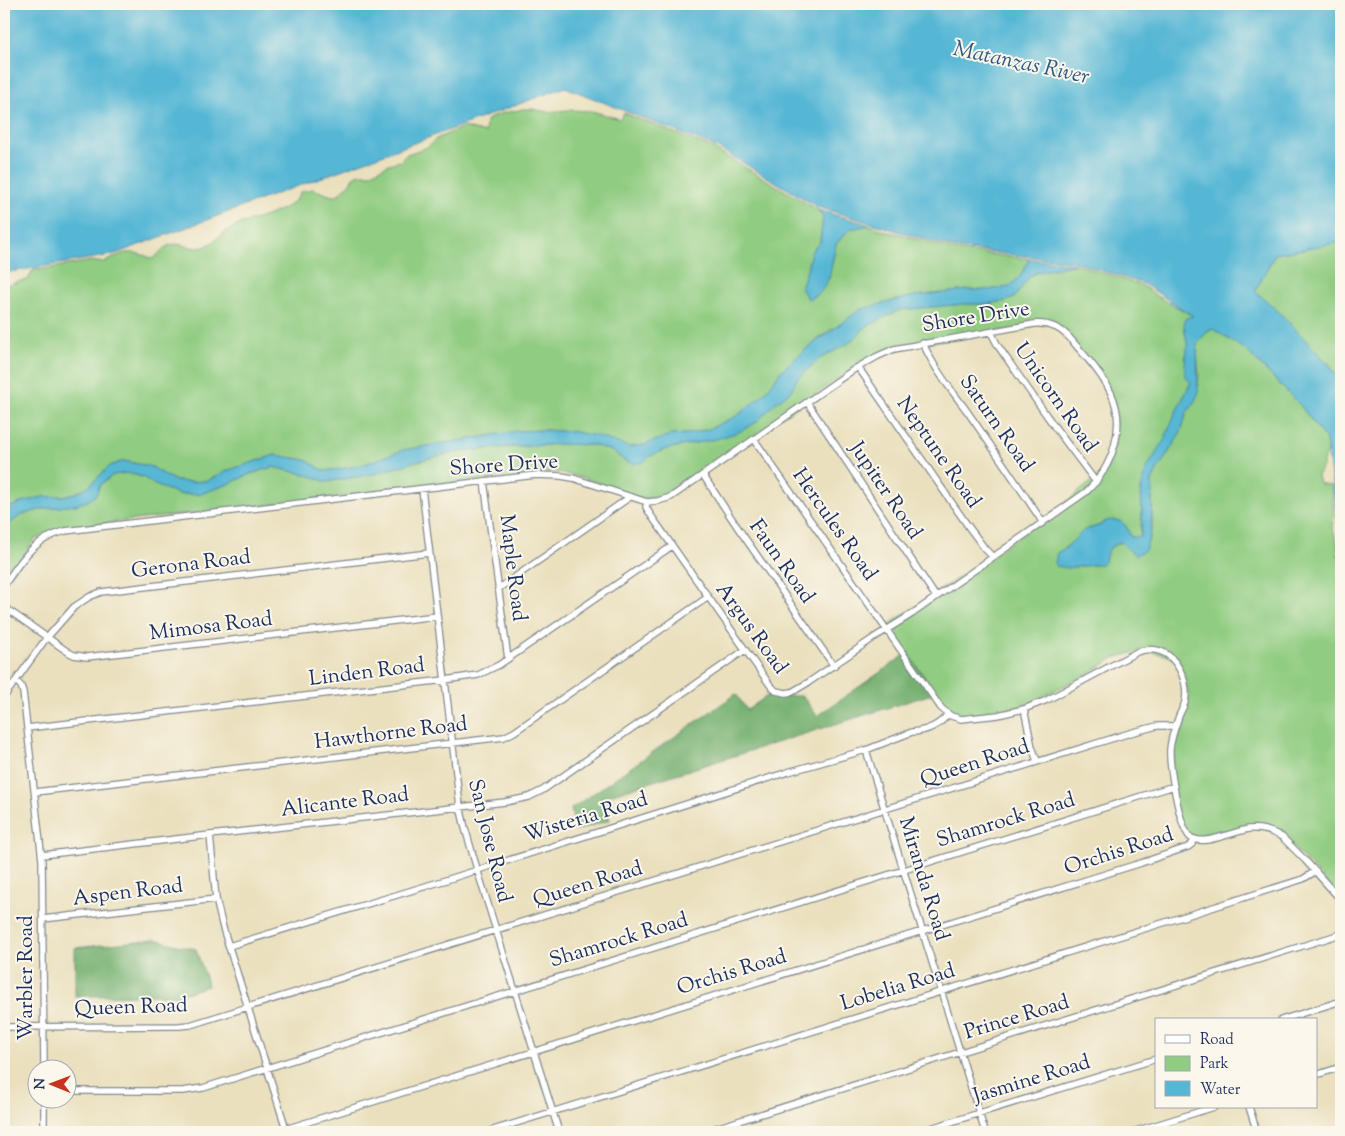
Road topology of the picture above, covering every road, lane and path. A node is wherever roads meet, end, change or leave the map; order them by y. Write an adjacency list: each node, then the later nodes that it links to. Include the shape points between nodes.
1 (991, 332): 2 (street, Shore Drive); 8 (street, Unicorn Road); 8 (street, Shore Drive, via 1039,324 1058,328 1103,380 1116,406 1117,429 1111,456)
2 (923, 343): 3 (street, Shore Drive, via 894,349); 12 (street, Saturn Road, via 943,378)
3 (858, 367): 4 (street, Shore Drive); 15 (street, Neptune Road)
4 (807, 402): 5 (street, Shore Drive); 19 (street, Jupiter Road)
5 (754, 440): 6 (street, Shore Drive); 22 (street, Hercules Road)
6 (703, 475): 11 (street, Shore Drive, via 666,499); 26 (street, Faun Road)
7 (484, 481): 9 (street, Shore Drive); 10 (street, Shore Drive, via 561,476); 17 (street, Maple Road)
8 (1096, 482): 12 (street, Shore Drive, via 1081,497)
9 (422, 489): 14 (street, San Jose Road); 16 (street, Shore Drive, via 64,531 35,545)
10 (630, 497): 11 (street, Shore Drive); 17 (street)
11 (647, 502): 13 (street, Argus Road, via 646,507)
12 (1043, 523): 15 (street, Shore Drive)
13 (672, 546): 18 (street, Argus Road); 25 (street, Linden Road)
14 (429, 553): 21 (street, San Jose Road); 23 (street, Gerona Road, via 101,592 74,608)
15 (993, 557): 19 (street, Shore Drive)
16 (4, 585)
17 (498, 589): 25 (street, Maple Road)
18 (708, 597): 24 (street, Argus Road); 34 (street, Hawthorne Road, via 508,736)
19 (936, 597): 22 (street, Shore Drive)
20 (4, 607): 23 (street, Mimosa Road)
21 (437, 616): 23 (street, Mimosa Road, via 87,657 74,655); 27 (street, San Jose Road)
22 (887, 630): 26 (street, Argus Road); 31 (street)
23 (47, 638): 28 (street, Gerona Road)
24 (745, 650): 26 (street, Argus Road, via 770,686 781,693 792,692); 39 (street, Alicante Road, via 543,790 505,802)
25 (508, 660): 27 (street, Linden Road, via 478,675)
26 (834, 666)
27 (445, 680): 33 (street, Linden Road); 34 (street, San Jose Road)
28 (16, 681): 29 (street, Gerona Road); 33 (street, Warbler Road, via 23,692)
29 (4, 697)
30 (1024, 709): 31 (street, via 968,719); 32 (street, via 1137,652 1154,649 1170,657 1183,679 1184,703); 36 (street)
31 (948, 714): 35 (street, Wisteria Road, via 933,727)
32 (1175, 726): 36 (street, Queen Road, via 1148,728); 37 (street, via 1170,751)
33 (27, 728): 38 (street, Warbler Road)
34 (452, 743): 38 (street, Hawthorne Road); 39 (street, San Jose Road)
35 (866, 750): 40 (street, Miranda Road); 44 (street, Wisteria Road)
36 (1037, 761): 40 (street, Queen Road)
37 (1174, 786): 42 (street, via 1184,826 1190,837); 45 (street, Shamrock Road)
38 (35, 792): 43 (street, Warbler Road)
39 (460, 806): 41 (street, Alicante Road); 44 (street, San Jose Road)
40 (885, 810): 45 (street, Miranda Road); 50 (street, Queen Road)
41 (210, 835): 43 (street, Alicante Road); 47 (street)
42 (1195, 839): 46 (street, via 1205,840 1249,829 1268,831 1282,837); 51 (street, Orchis Road, via 1188,846 1158,857)
43 (42, 855): 49 (street, Warbler Road)
44 (477, 869): 50 (street, San Jose Road); 53 (street, Wisteria Road)
45 (903, 870): 51 (street, Miranda Road); 54 (street, Shamrock Road)
46 (1316, 871): 48 (street); 55 (street, Lobelia Road, via 1304,879)
47 (216, 899): 49 (street, Aspen Road); 53 (street)
48 (1341, 900)
49 (43, 919): 60 (street, Warbler Road)
50 (496, 930): 54 (street, San Jose Road); 57 (street, Queen Road)
51 (922, 931): 55 (street, Miranda Road); 61 (street, Orchis Road)
52 (1341, 934): 62 (street, Prince Road)
53 (229, 946): 57 (street)
54 (515, 991): 61 (street, San Jose Road); 66 (street, Shamrock Road)
55 (941, 992): 62 (street, Miranda Road); 72 (street, Lobelia Road)
56 (1341, 1001): 58 (street)
57 (248, 1007): 60 (street, Queen Road, via 190,1025); 66 (street)
58 (1287, 1018)
59 (4, 1027): 60 (street, Queen Road)
60 (44, 1027): 63 (street, Warbler Road)
61 (534, 1052): 72 (street, San Jose Road); 74 (street, Orchis Road)
62 (960, 1052): 73 (street, Miranda Road); 79 (street, Prince Road)
63 (44, 1058)
64 (1155, 1059): 73 (street, Jasmine Road)
65 (1341, 1067): 67 (street)
66 (267, 1068): 68 (street, Shamrock Road, via 192,1090); 74 (street)
67 (1318, 1074)
68 (78, 1091)
69 (44, 1108): 75 (street)
70 (1211, 1108): 82 (street)
71 (1249, 1108): 83 (street)
72 (553, 1112): 77 (street, Lobelia Road); 78 (street, San Jose Road)
73 (979, 1113): 80 (street, Jasmine Road); 81 (street, Miranda Road)
74 (287, 1131): 76 (street, Orchis Road)
75 (44, 1132)
76 (276, 1132)
77 (487, 1132)
78 (559, 1132)
79 (703, 1132)
80 (918, 1132)
81 (985, 1132)
82 (1133, 1132)
83 (1257, 1132)

